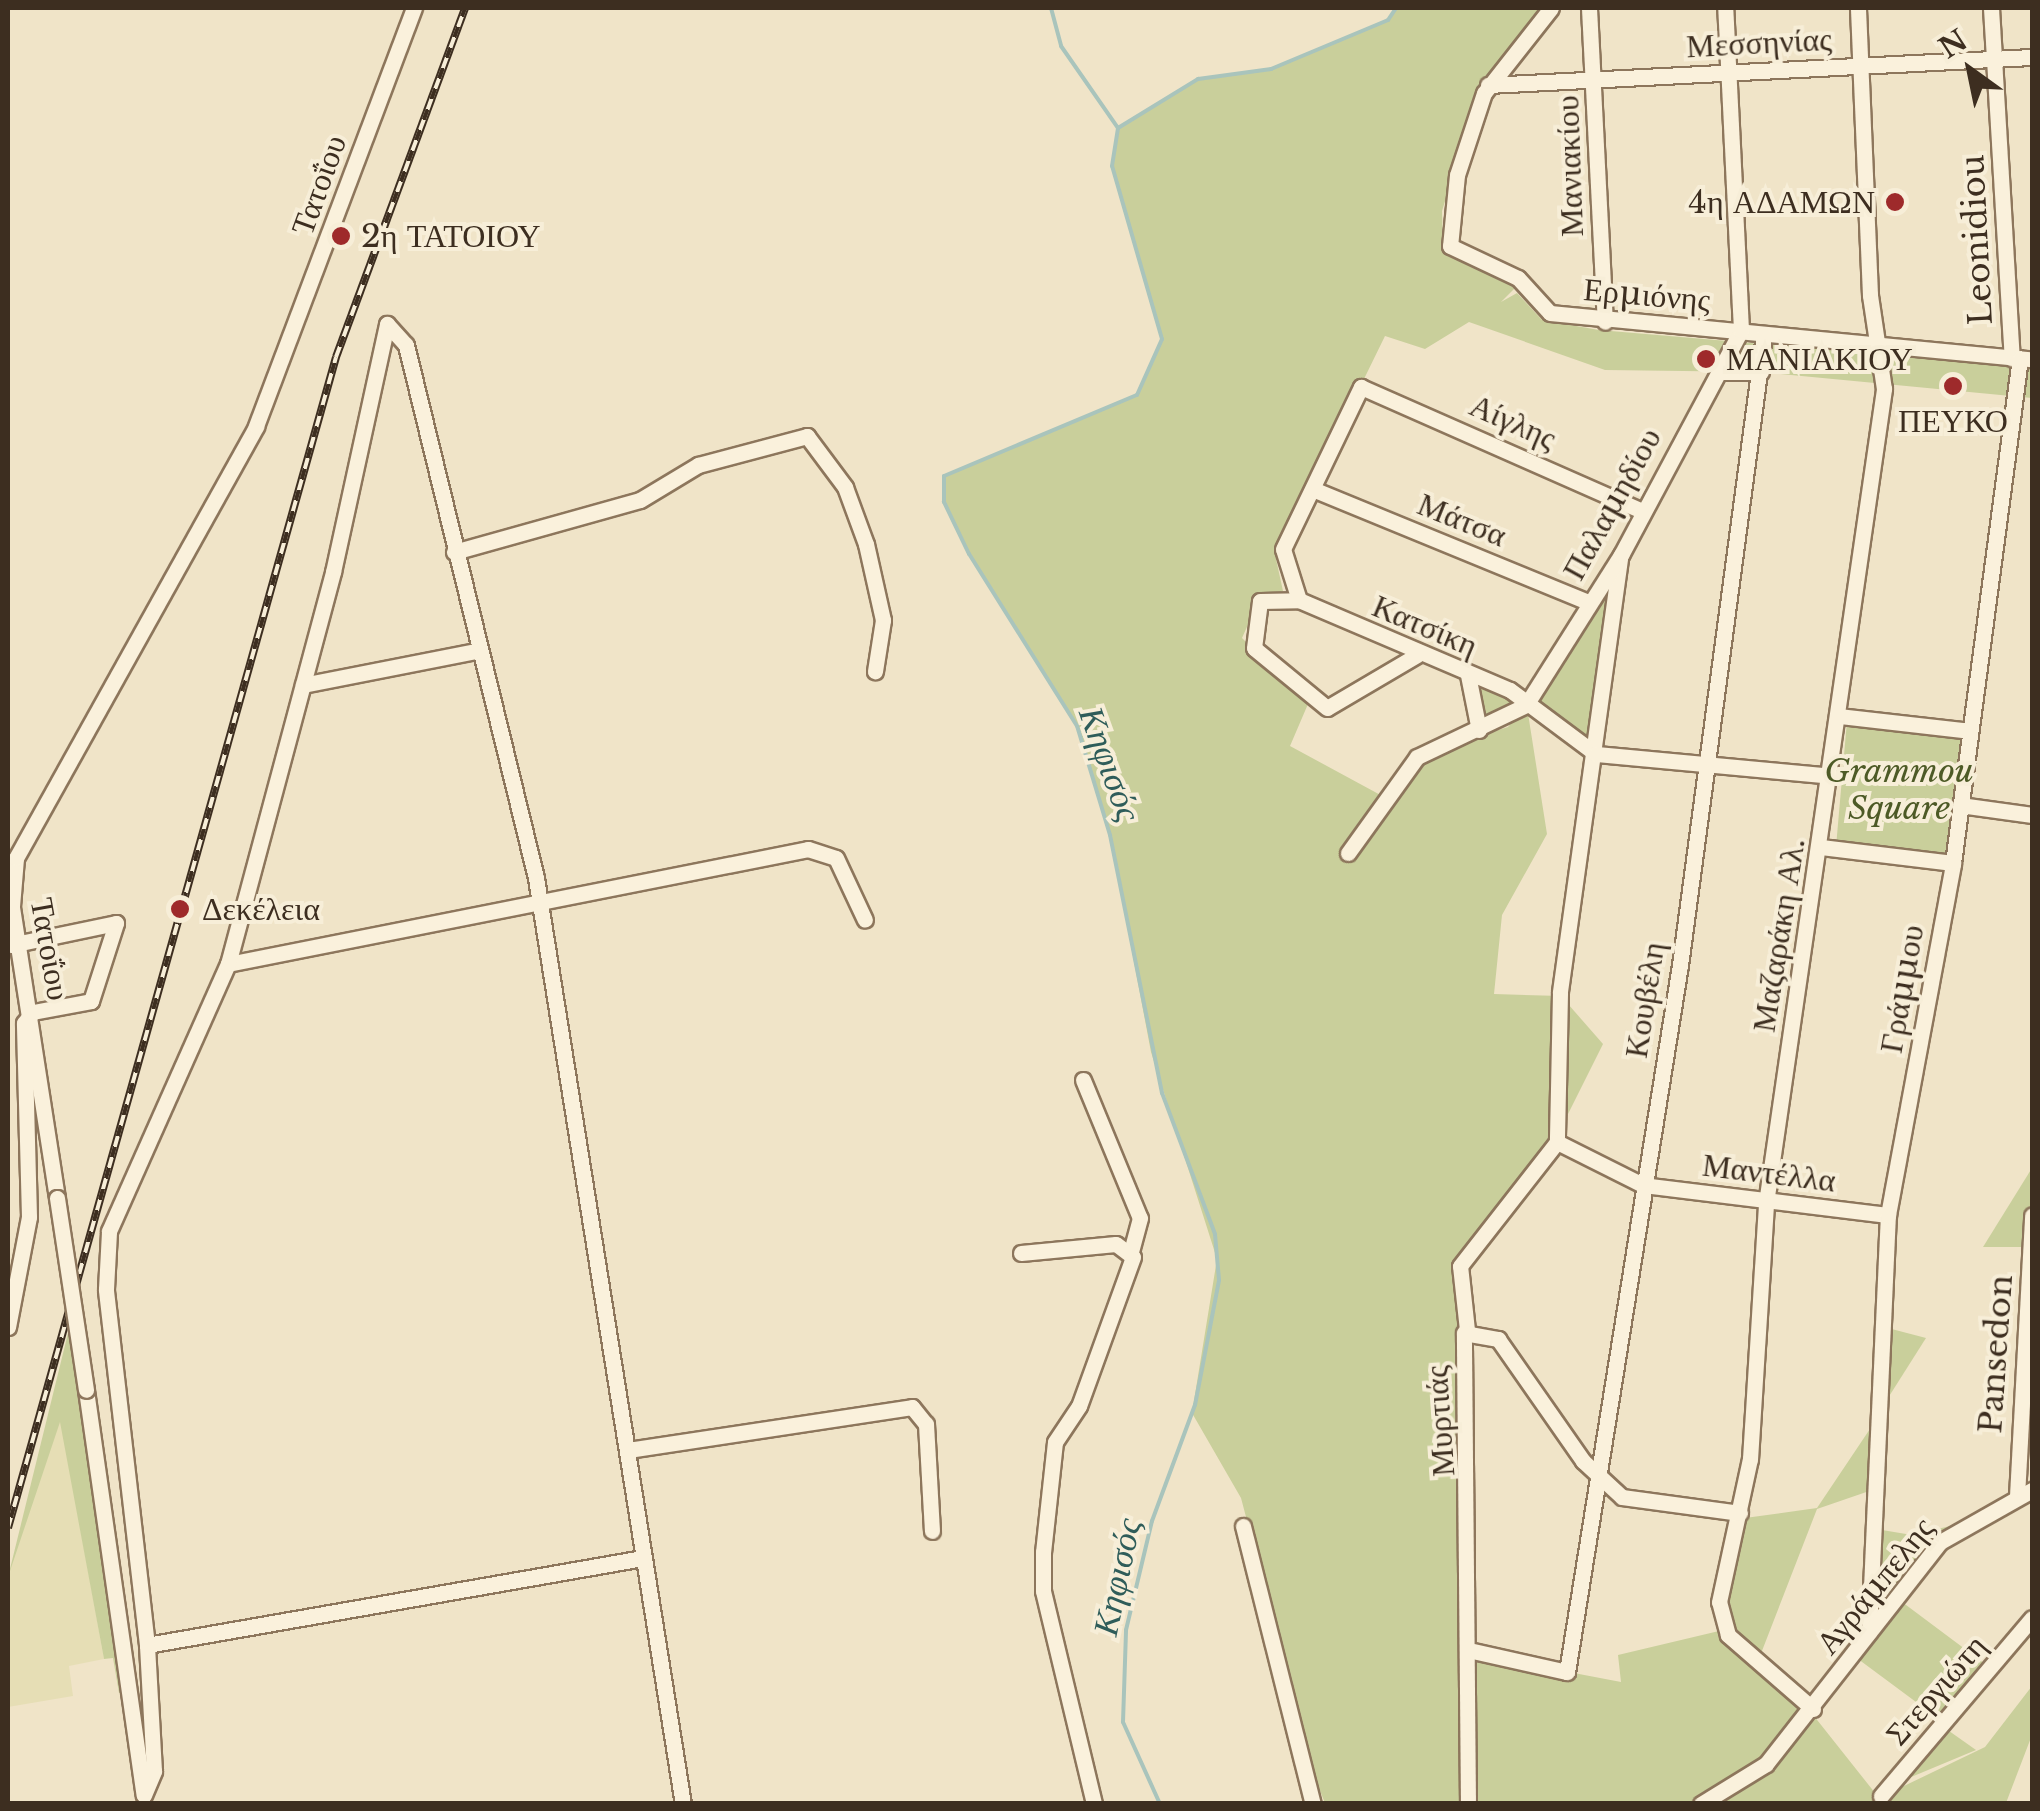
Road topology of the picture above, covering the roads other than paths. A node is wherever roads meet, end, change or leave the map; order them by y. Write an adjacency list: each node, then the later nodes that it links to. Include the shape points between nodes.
1 (414, 8): 45 (street, Τατοΐου, via 256,426 20,846 12,888)
2 (1551, 8): 12 (street)
3 (1589, 8): 11 (street, Μανιακίου)
4 (1724, 8): 10 (street, Παλαμηδίου)
5 (1858, 8): 9 (street, Μαζαράκη Αλ.)
6 (1992, 8): 8 (street, Leonidiou)
7 (2032, 57): 8 (street, Μεσσηνίας)
8 (1994, 59): 9 (street, Μεσσηνίας); 17 (street, Leonidiou)
9 (1862, 66): 10 (street, Μεσσηνίας); 16 (street, Μαζαράκη Αλ.)
10 (1730, 72): 11 (street, Μεσσηνίας); 14 (street, Παλαμηδίου)
11 (1594, 79): 12 (street, Μεσσηνίας); 13 (street, Μανιακίου)
12 (1488, 85): 13 (street, Ερμιόνης, via 1457,175 1448,244 1518,278 1545,311)
13 (1605, 322): 14 (street, Ερμιόνης)
14 (1740, 330): 15 (street, Ερμιόνης); 18 (street, Παλαμηδίου)
15 (1764, 335): 16 (street, Ερμιόνης); 19 (street, Κουβέλη)
16 (1880, 344): 17 (street, Ερμιόνης); 32 (street, Μαζαράκη Αλ., via 1884,389)
17 (2022, 358): 34 (street, Γράμμου)
18 (1718, 372): 19 (street); 21 (street, Παλαμηδίου)
19 (1761, 372): 36 (street, Κουβέλη)
20 (1315, 490): 21 (street, Αίγλης, via 1361,386); 24 (street, via 1281,557); 25 (street, Μάτσα)
21 (1642, 511): 23 (street, Παλαμηδίου)
22 (454, 552): 26 (street); 28 (street, via 640,500 698,465 807,436 845,487 866,544 883,620); 30 (street, via 406,344 386,324)
23 (1620, 555): 25 (street, Παλαμηδίου); 35 (street)
24 (1300, 600): 27 (street, Κατσίκη); 27 (street, via 1260,601 1254,648 1320,706)
25 (1588, 602): 31 (street, Παλαμηδίου)
26 (477, 651): 30 (street); 43 (street)
27 (1416, 655): 29 (street, Κατσίκη)
28 (874, 671)
29 (1468, 676): 31 (street, Κατσίκη); 33 (street)
30 (303, 685): 46 (street)
31 (1526, 705): 33 (street); 35 (street)
32 (1839, 716): 34 (street); 37 (street, Μαζαράκη Αλ.)
33 (1480, 730): 41 (street, via 1417,757)
34 (1970, 731): 38 (street, Γράμμου)
35 (1596, 754): 36 (street); 49 (street, via 1560,993)
36 (1706, 760): 37 (street); 50 (street, Κουβέλη)
37 (1830, 776): 40 (street, Μαζαράκη Αλ.)
38 (1960, 805): 39 (street); 42 (street, Γράμμου)
39 (2032, 814)
40 (1820, 847): 42 (street); 51 (street, Μαζαράκη Αλ.)
41 (1348, 854)
42 (1953, 863): 52 (street, Γράμμου)
43 (540, 905): 44 (street, via 808,848 836,858); 46 (street); 58 (street)
44 (865, 920)
45 (13, 945): 47 (street, Τατοΐου); 47 (street, via 116,922 91,1001)
46 (228, 964): 67 (street, via 106,1250)
47 (33, 1012): 56 (street, via 24,1023 29,1217); 71 (street, Τατοΐου, bridge)
48 (1083, 1080): 54 (street, via 1140,1218)
49 (1558, 1142): 50 (street, Μαντέλλα); 57 (street, via 1460,1266)
50 (1643, 1185): 51 (street, Μαντέλλα); 59 (street, Κουβέλη)
51 (1766, 1202): 52 (street, Μαντέλλα); 61 (street, Μαζαράκη Αλ.)
52 (1888, 1215): 66 (street, Γράμμου)
53 (2032, 1216): 60 (street, Pansedon)
54 (1131, 1252): 55 (street, via 1108,1244); 73 (street, via 1121,1305 1051,1457 1042,1564)
55 (1021, 1253)
56 (8, 1327)
57 (1467, 1330): 59 (street, Μυρτιάς, via 1498,1339); 68 (street, Μυρτιάς)
58 (628, 1450): 63 (street, via 912,1407 926,1424); 64 (street)
59 (1598, 1478): 61 (street, Μυρτιάς, via 1648,1506); 68 (street, Κουβέλη, via 1567,1672)
60 (2025, 1493): 66 (street, Αγράμπελης, via 1940,1542)
61 (1740, 1514): 69 (street, Μαζαράκη Αλ., via 1719,1602 1723,1627)
62 (1242, 1526): 74 (street)
63 (932, 1531)
64 (643, 1558): 67 (street); 72 (street)
65 (2032, 1618): 70 (street, Στεργιώτη)
66 (1869, 1632): 69 (street, Αγράμπελης)
67 (147, 1645): 71 (street, via 154,1771)
68 (1472, 1651): 75 (street, Μυρτιάς)
69 (1813, 1709): 76 (street, Αγράμπελης, via 1783,1746)
70 (1881, 1796)
71 (145, 1799)
72 (684, 1804)
73 (1094, 1804)
74 (1313, 1804)
75 (1468, 1804)
76 (1702, 1804)

